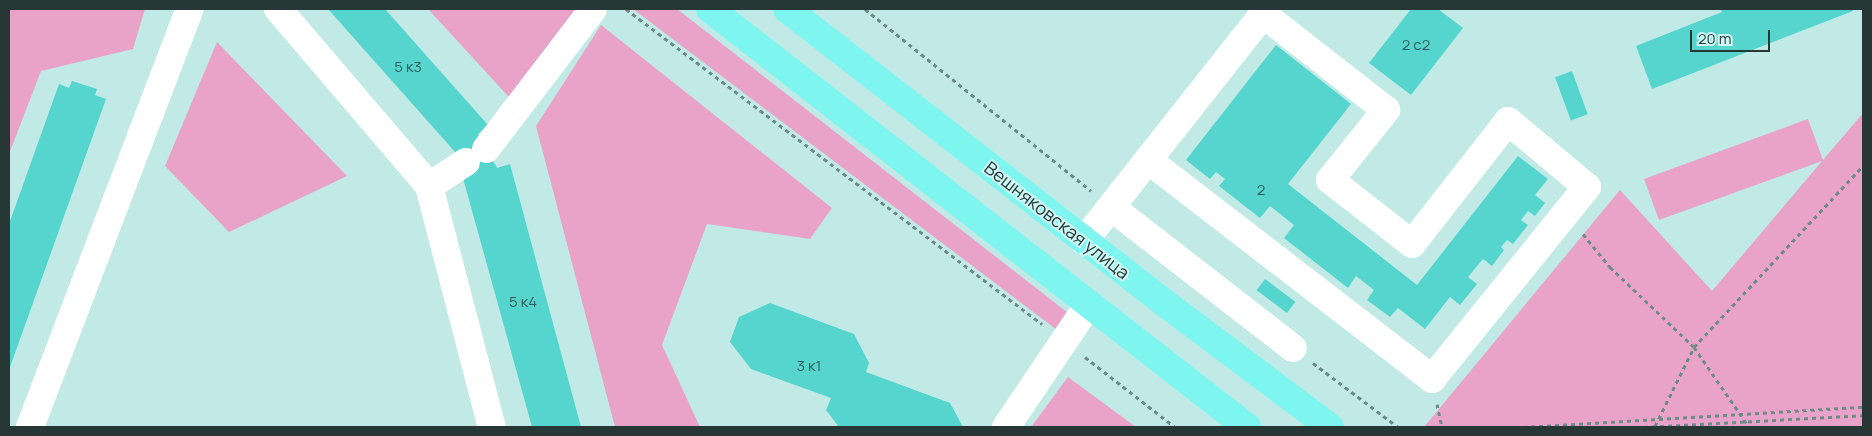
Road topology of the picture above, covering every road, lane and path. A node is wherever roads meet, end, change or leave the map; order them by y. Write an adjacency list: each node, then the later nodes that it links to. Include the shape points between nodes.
1 (190, 9): 25 (lane)
2 (278, 9): 11 (lane)
3 (593, 9): 11 (lane, via 476,156)
4 (626, 9): 16 (path)
5 (710, 9): 15 (main road)
6 (787, 9): 14 (main road, Вешняковская улица)
7 (865, 9): 12 (path)
8 (1265, 11): 9 (lane); 13 (lane, via 1386,110 1330,180 1412,244 1508,121 1587,187)
9 (1148, 160): 12 (lane); 13 (lane, via 1432,379)
10 (1863, 166): 17 (path)
11 (429, 186): 26 (lane)
12 (1111, 207): 14 (lane); 18 (lane)
13 (1566, 213): 17 (path, via 1610,267)
14 (1084, 241): 30 (main road, Вешняковская улица)
15 (1088, 304): 16 (lane); 29 (main road)
16 (1065, 342): 27 (lane); 28 (path)
17 (1694, 347): 20 (path); 22 (path)
18 (1293, 348): 31 (path)
19 (1863, 407): 20 (path)
20 (1738, 414): 22 (path); 23 (path)
21 (1863, 415): 23 (path)
22 (1659, 419): 24 (path); 32 (path)
23 (1742, 422): 24 (path); 34 (path)
24 (1655, 426): 33 (path)
25 (30, 427)
26 (492, 427)
27 (1006, 427)
28 (1175, 427)
29 (1247, 427)
30 (1330, 427)
31 (1398, 427)
32 (1523, 427)
33 (1644, 427)
34 (1749, 427)

